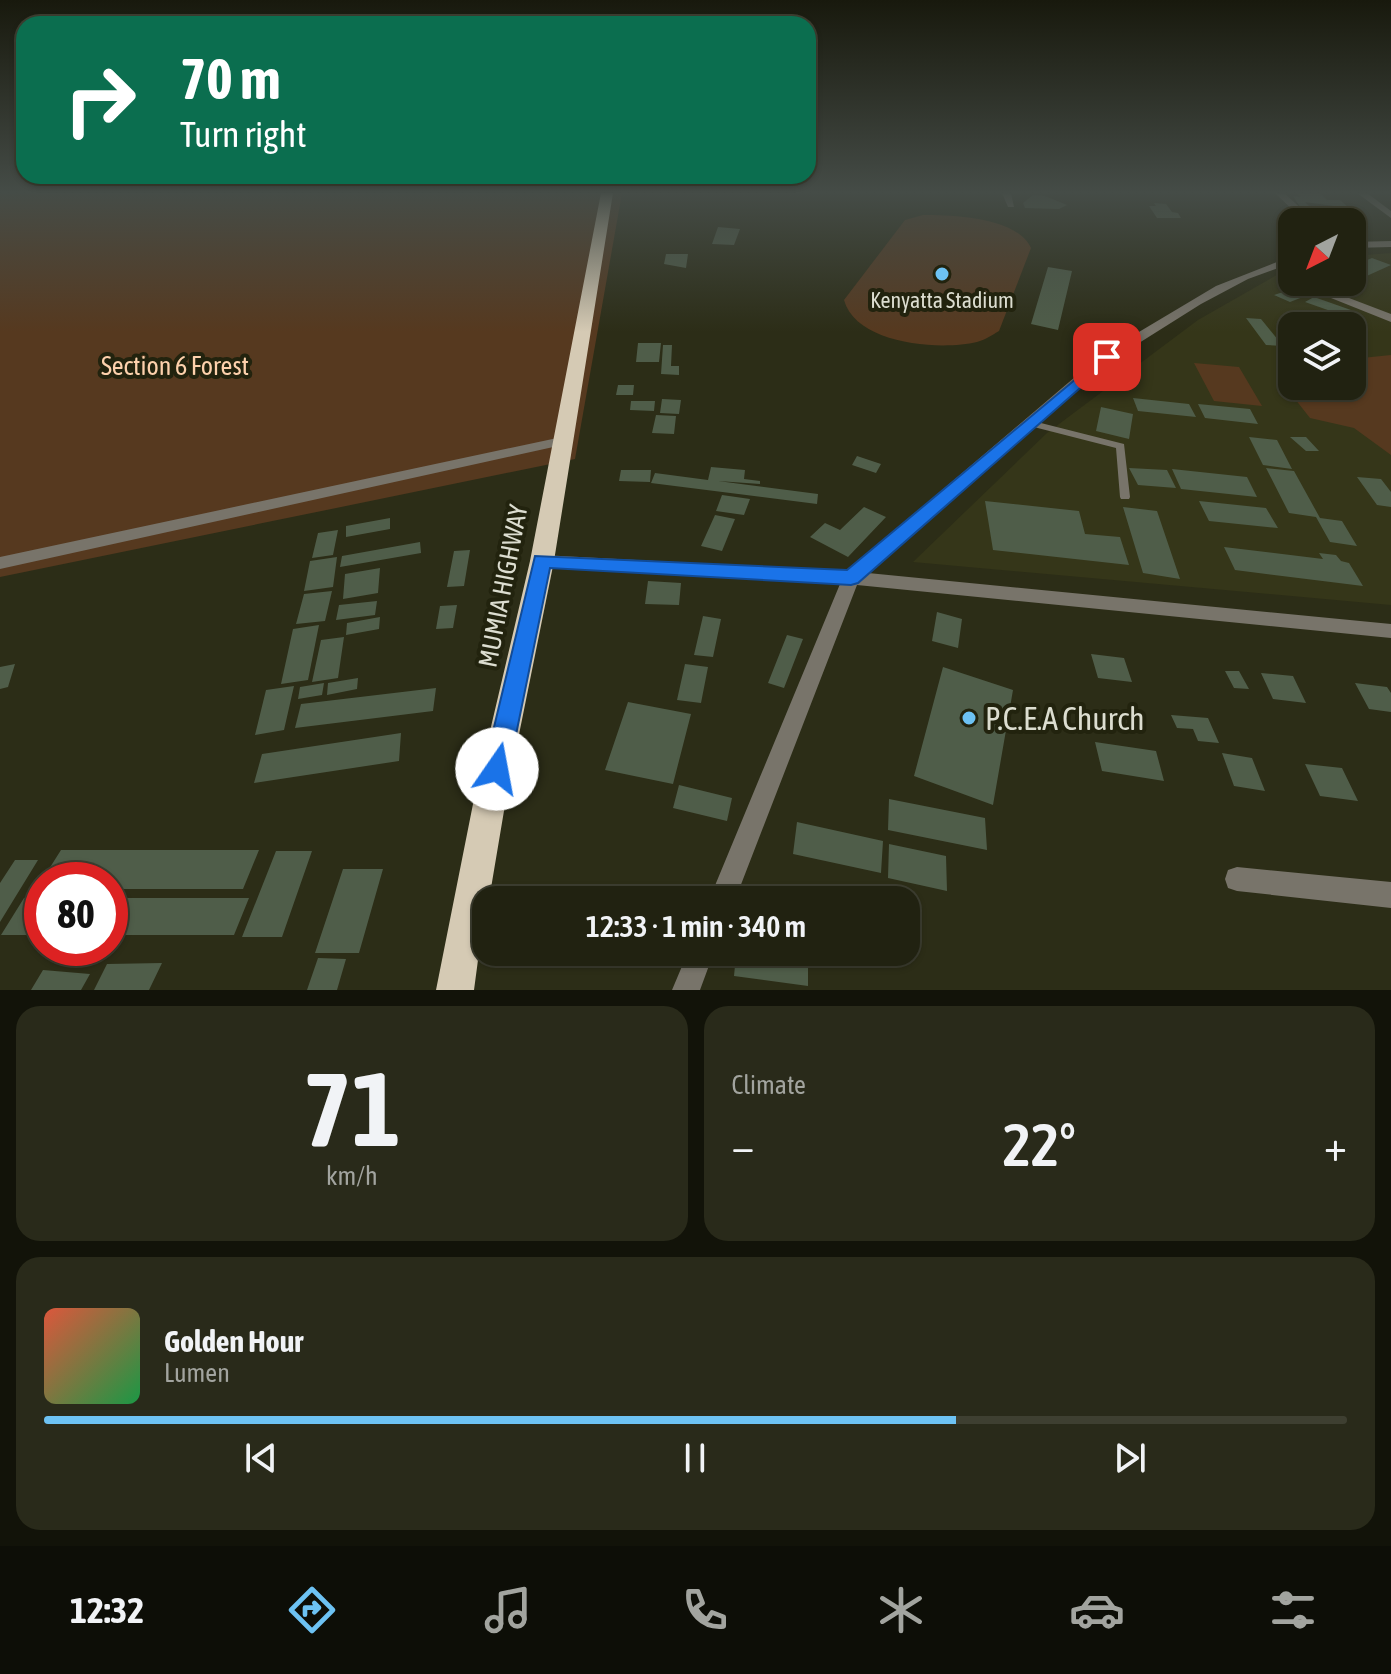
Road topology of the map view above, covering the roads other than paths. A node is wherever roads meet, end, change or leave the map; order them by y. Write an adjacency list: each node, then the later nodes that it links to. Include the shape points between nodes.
1 (599, 239): 10 (highway, MUMIA HIGHWAY)
2 (1391, 244): 3 (street)
3 (1366, 245)
4 (1278, 263): 5 (street)
5 (1262, 268): 6 (street); 9 (street, via 1107,357)
6 (1278, 274)
7 (1334, 296): 8 (street)
8 (1391, 318)
9 (1029, 423): 11 (lane, via 1121,446); 14 (street)
10 (562, 441): 12 (highway, MUMIA HIGHWAY); 13 (street)
11 (1125, 497)
12 (542, 561): 14 (street); 20 (highway, MUMIA HIGHWAY)
13 (0, 563)
14 (851, 578): 15 (street); 17 (street)
15 (1391, 631)
16 (1237, 879): 18 (street)
17 (728, 886)
18 (1391, 895)
19 (695, 966): 21 (street)
20 (455, 990)
21 (686, 990)

